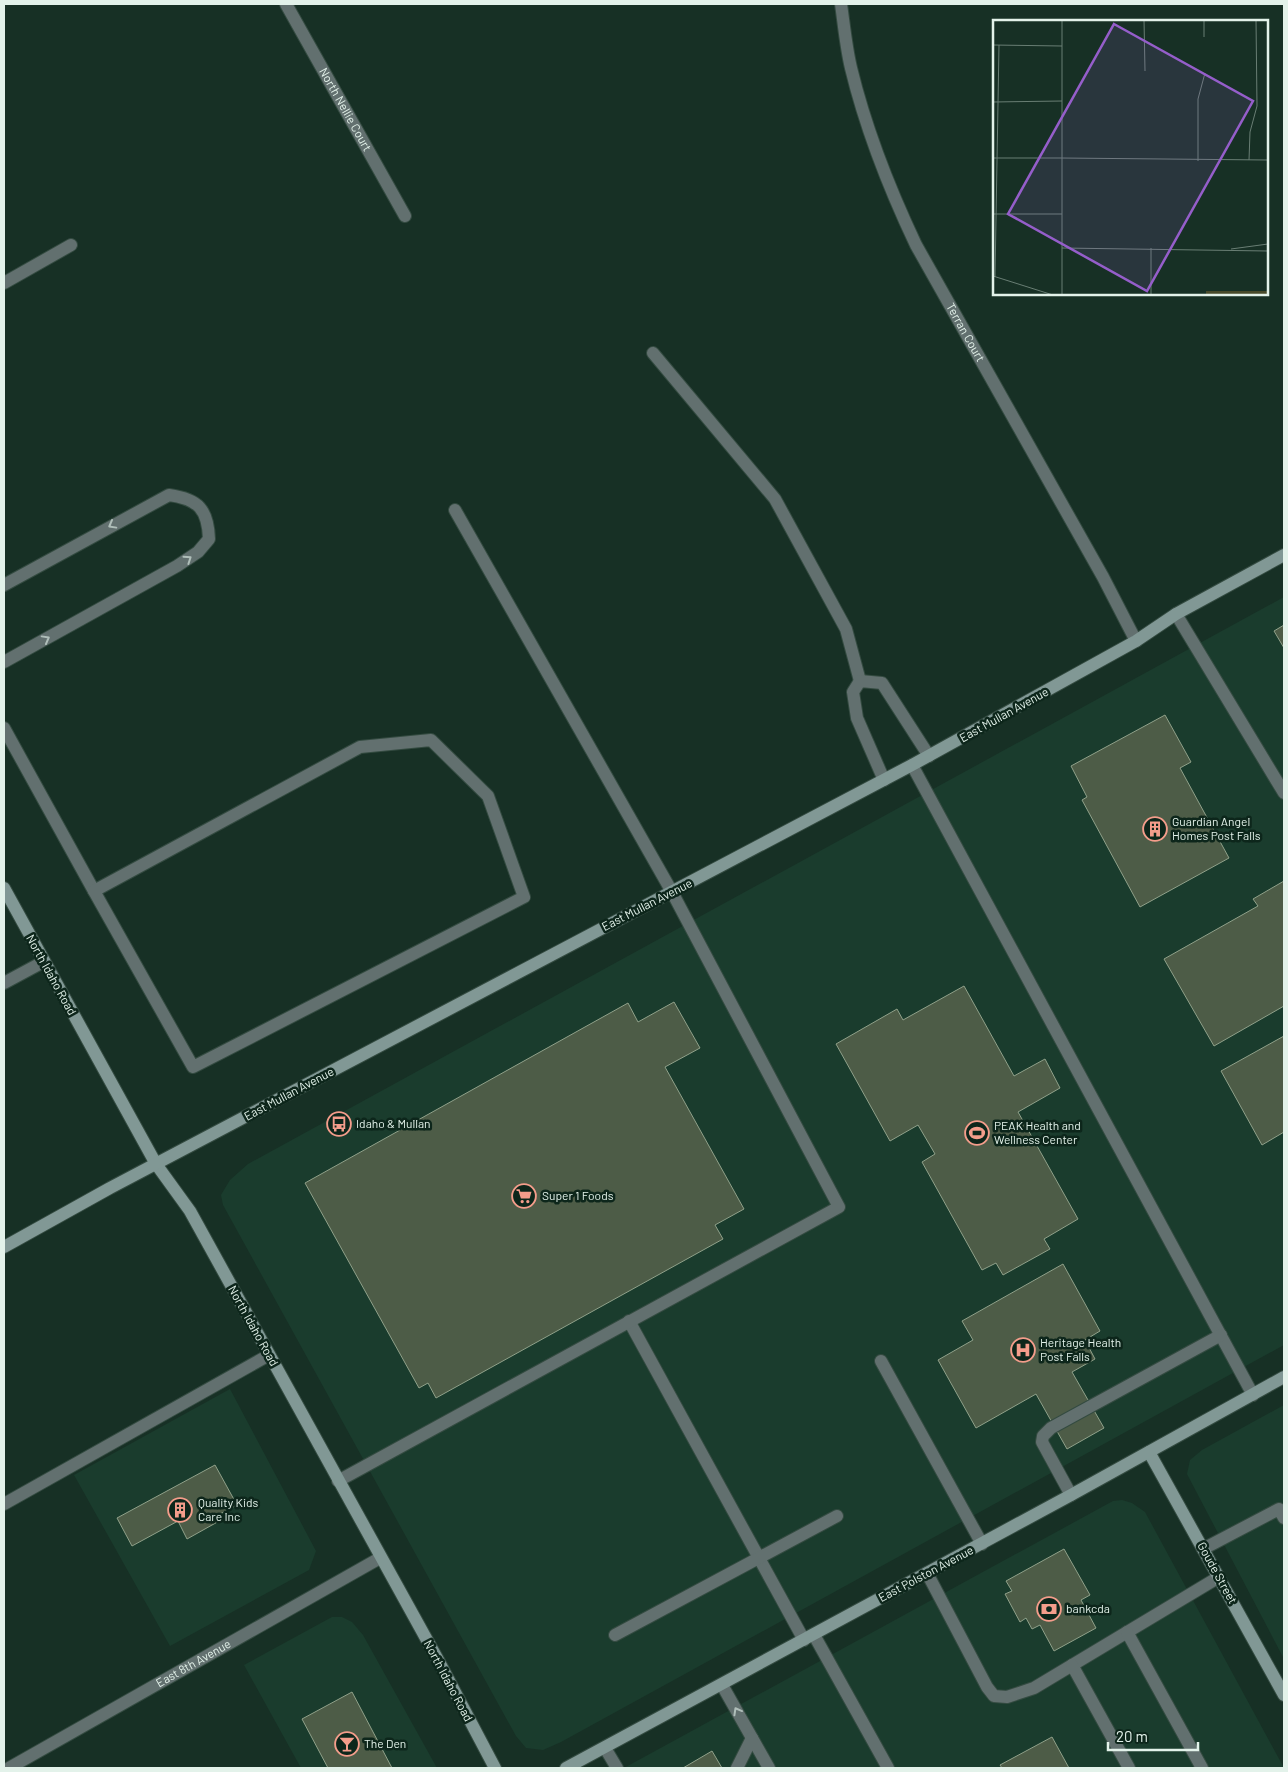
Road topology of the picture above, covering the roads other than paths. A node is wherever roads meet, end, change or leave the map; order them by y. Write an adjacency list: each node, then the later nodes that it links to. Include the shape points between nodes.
1 (286, 4): 3 (street, North Nellie Court)
2 (841, 4): 11 (street, Terran Court, via 854,76 869,133 895,201 916,245)
3 (405, 216)
4 (71, 245): 5 (street)
5 (4, 283)
6 (654, 353): 13 (street, via 775,499 846,629)
7 (455, 510): 21 (street)
8 (1284, 555): 10 (main road, East Mullan Avenue)
9 (4, 585): 12 (street, one-way to 9, via 198,552 209,539 208,525 202,511 188,498 169,495)
10 (1176, 614): 11 (main road, East Mullan Avenue); 18 (street)
11 (1136, 641): 15 (main road, East Mullan Avenue)
12 (4, 662)
13 (860, 681): 15 (street, via 882,683); 17 (street, via 853,692 857,718)
14 (4, 728): 20 (street)
15 (929, 756): 16 (main road, East Mullan Avenue)
16 (912, 765): 17 (main road, East Mullan Avenue); 27 (street)
17 (884, 780): 21 (main road, East Mullan Avenue)
18 (1284, 793)
19 (4, 888): 22 (main road, North Idaho Road)
20 (94, 891): 20 (street, via 193,1067 524,897 488,796 431,740 360,748)
21 (672, 892): 24 (main road, East Mullan Avenue); 26 (street, via 839,1207)
22 (44, 962): 23 (street); 24 (main road, North Idaho Road)
23 (4, 983)
24 (156, 1164): 25 (main road, East Mullan Avenue); 28 (main road, North Idaho Road, via 190,1211)
25 (4, 1247)
26 (629, 1321): 33 (street); 41 (street)
27 (1221, 1335): 31 (street); 34 (street, via 1051,1428 1043,1436 1042,1442)
28 (269, 1355): 33 (main road, North Idaho Road); 35 (street)
29 (881, 1361): 38 (street)
30 (1284, 1377): 31 (main road, East Polston Avenue)
31 (1253, 1395): 32 (main road, East Polston Avenue)
32 (1149, 1452): 34 (main road, East Polston Avenue); 39 (main road, Goude Street)
33 (338, 1481): 40 (main road, North Idaho Road)
34 (1071, 1495): 38 (main road, East Polston Avenue)
35 (4, 1504)
36 (1282, 1511): 39 (street)
37 (837, 1516): 41 (street)
38 (982, 1544): 42 (main road, East Polston Avenue)
39 (1203, 1549): 43 (main road, Goude Street)
40 (380, 1558): 52 (street, East 8th Avenue); 53 (main road, North Idaho Road)
41 (760, 1558): 45 (street); 46 (street)
42 (927, 1573): 46 (main road, East Polston Avenue); 47 (street, via 994,1696 1007,1698 1034,1688)
43 (1218, 1577): 44 (street); 49 (main road, Goude Street)
44 (1127, 1632): 47 (street); 60 (street)
45 (615, 1635)
46 (809, 1637): 48 (main road, East Polston Avenue); 58 (street)
47 (1072, 1665): 59 (street)
48 (722, 1684): 50 (street, one-way to 48); 51 (main road, East Polston Avenue)
49 (1284, 1695)
50 (752, 1738): 56 (street); 57 (street)
51 (605, 1748): 54 (main road, East Polston Avenue); 55 (street)
52 (9, 1768)
53 (495, 1768)
54 (566, 1768)
55 (617, 1768)
56 (738, 1768)
57 (769, 1768)
58 (888, 1768)
59 (1129, 1768)
60 (1202, 1768)

